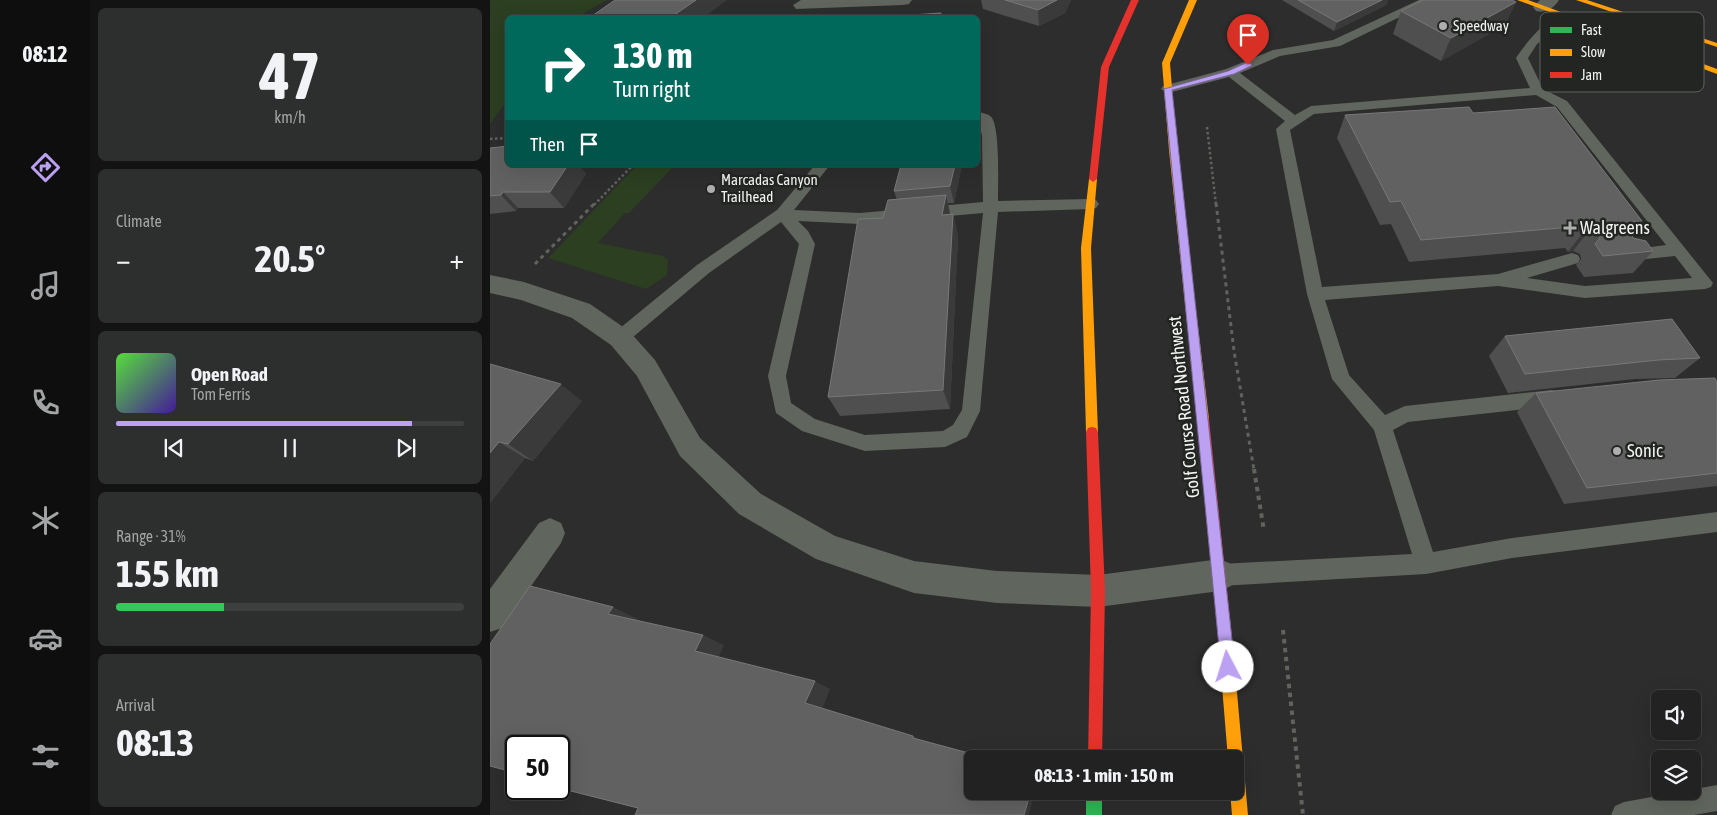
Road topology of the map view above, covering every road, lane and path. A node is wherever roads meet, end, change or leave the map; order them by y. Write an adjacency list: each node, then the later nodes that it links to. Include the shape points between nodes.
1 (903, 0): 8 (street)
2 (1135, 0): 26 (main road, via 1105,67)
3 (1193, 0): 17 (main road, Golf Course Road Northwest, via 1166,63)
4 (1428, 0): 15 (lane, via 1336,43 1264,57)
5 (1522, 0): 7 (main road)
6 (1580, 0): 10 (main road)
7 (1546, 4): 9 (main road)
8 (802, 6)
9 (1559, 12)
10 (1617, 12)
11 (1540, 36): 18 (lane, via 1522,58)
12 (1704, 41): 13 (main road)
13 (1717, 45)
14 (1704, 67): 16 (main road)
15 (1231, 72): 17 (lane); 20 (lane)
16 (1717, 72)
17 (1168, 89): 42 (main road, Golf Course Road Northwest)
18 (1538, 91): 20 (lane, via 1311,110); 29 (lane, via 1562,104)
19 (982, 118): 27 (lane, via 989,135)
20 (1294, 121): 34 (lane, via 1283,129)
21 (1207, 127): 39 (path, via 1234,351)
22 (505, 138): 23 (path)
23 (490, 139)
24 (631, 167): 33 (path, via 543,255)
25 (821, 167): 28 (lane)
26 (1091, 204): 27 (lane); 43 (main road, via 1086,248)
27 (991, 207): 28 (lane, via 854,220); 28 (lane, via 971,411 960,431 945,439 865,443 809,425 783,407 777,376 806,244)
28 (782, 214): 35 (lane, via 703,269)
29 (1678, 250): 30 (lane); 32 (lane, via 1705,283 1585,292)
30 (1621, 255)
31 (1572, 259): 32 (lane)
32 (1498, 280): 34 (lane)
33 (501, 286): 35 (street, via 581,311)
34 (1315, 294): 37 (lane, via 1341,379)
35 (620, 338): 43 (street, via 646,368 690,448 750,504 827,548 914,577 997,587)
36 (1567, 397): 37 (lane, via 1405,414)
37 (1382, 426): 41 (lane)
38 (1717, 522): 41 (lane, via 1512,548)
39 (1264, 531)
40 (550, 533): 44 (street)
41 (1426, 564): 42 (lane)
42 (1220, 575): 43 (street); 50 (main road, Golf Course Road Northwest)
43 (1098, 591): 46 (main road)
44 (490, 616)
45 (1283, 630): 51 (path)
46 (1095, 750)
47 (1717, 798): 52 (lane)
48 (1094, 800): 49 (main road)
49 (1094, 815)
50 (1240, 815)
51 (1303, 815)
52 (1624, 815)

